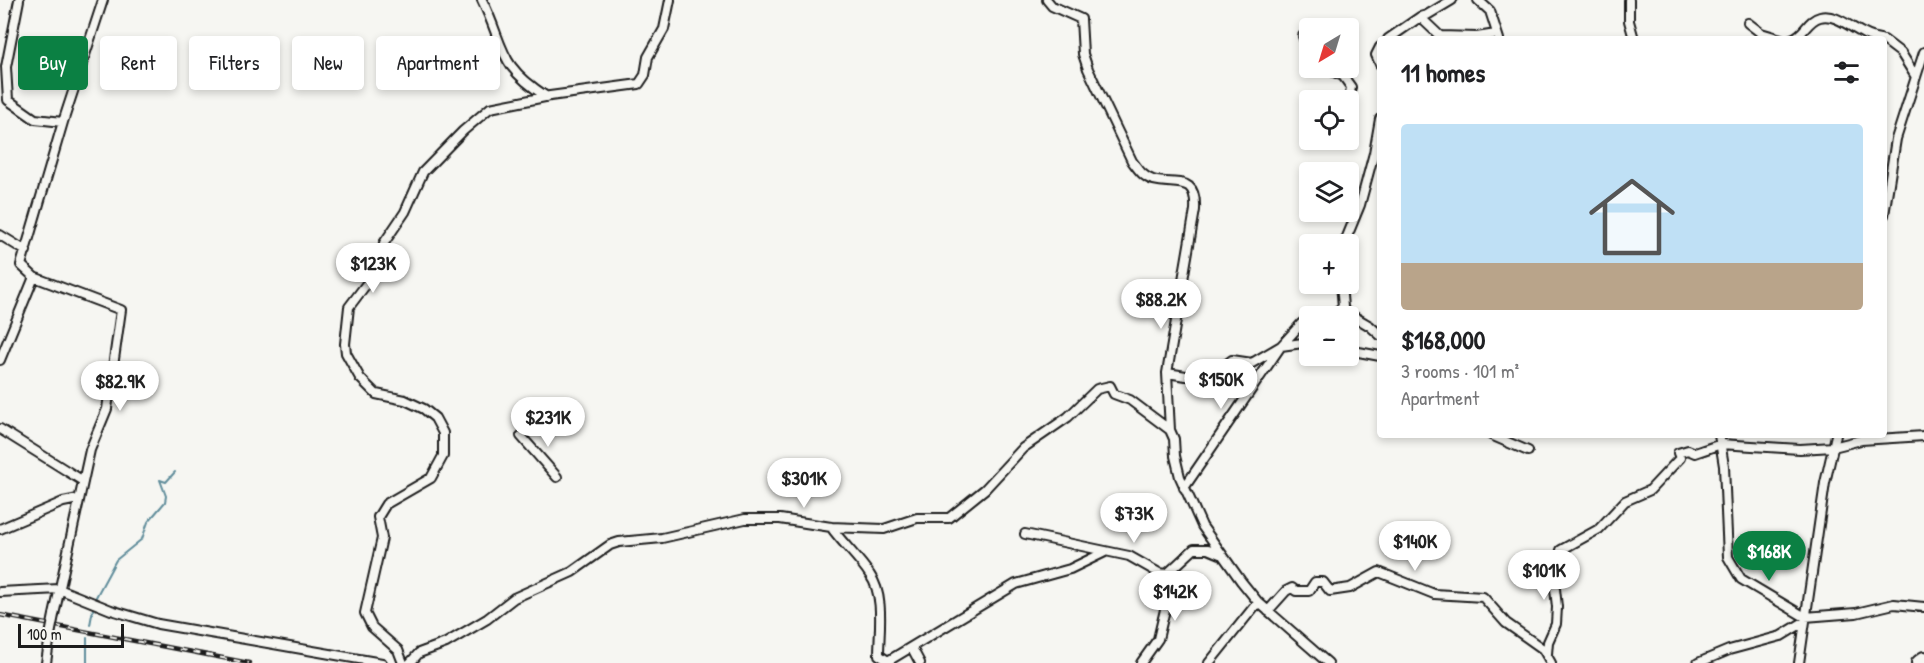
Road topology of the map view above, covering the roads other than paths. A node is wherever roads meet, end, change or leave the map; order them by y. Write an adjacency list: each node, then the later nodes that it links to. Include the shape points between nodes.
1 (19, 0): 22 (street, via 6,67 8,100 35,119)
2 (103, 0): 22 (street)
3 (482, 0): 21 (street, via 496,40 512,69)
4 (670, 0): 21 (street, via 664,29 639,84)
5 (1047, 0): 37 (street, via 1081,19 1083,54 1137,168 1151,180 1177,181 1193,191 1195,210)
6 (1452, 0): 9 (street)
7 (1478, 0): 13 (street, via 1490,12)
8 (1628, 0): 14 (street)
9 (1420, 17): 11 (street); 12 (street)
10 (1748, 23): 15 (street)
11 (1394, 36)
12 (1440, 36)
13 (1497, 36)
14 (1633, 36)
15 (1771, 36)
16 (1798, 36): 17 (street, via 1814,19 1827,16)
17 (1863, 36)
18 (1887, 43): 20 (street, via 1901,53)
19 (1924, 52): 20 (street)
20 (1916, 77): 24 (street, via 1896,139)
21 (547, 97): 68 (street, via 490,108 432,160 384,243 380,266 349,307 346,353 360,378 376,394 424,409 435,418 443,433 443,456 431,478 386,504 378,517 382,538 365,613 367,621 398,650)
22 (63, 122): 27 (street)
23 (1377, 136): 25 (street, via 1360,205)
24 (1887, 196)
25 (1348, 234)
26 (0, 235): 27 (street)
27 (26, 251): 28 (street, via 21,265)
28 (34, 277): 36 (street); 48 (street, via 121,310 107,409 90,450)
29 (1359, 320): 31 (street)
30 (1299, 326): 33 (street)
31 (1377, 332)
32 (1299, 344): 33 (street)
33 (1281, 346): 37 (street, via 1252,363 1232,360 1212,375); 49 (street)
34 (1359, 352): 35 (street)
35 (1377, 355)
36 (0, 360)
37 (1167, 373): 39 (street)
38 (0, 429): 48 (street)
39 (1170, 430): 49 (street); 51 (street, via 1130,400 1114,394 1110,386 1097,389 1068,417 1023,447 950,518 917,518 884,529)
40 (520, 436): 47 (street)
41 (1924, 436): 45 (street, via 1861,440)
42 (1498, 438): 46 (street)
43 (1835, 438): 45 (street)
44 (1720, 439): 45 (street, via 1800,449); 62 (street, via 1724,524 1732,568 1752,587); 64 (street, via 1695,453 1678,453 1680,458 1650,490 1625,501 1599,529 1561,550 1554,580 1556,624)
45 (1833, 447): 62 (street)
46 (1528, 451)
47 (557, 477)
48 (83, 481): 50 (street)
49 (1184, 488): 55 (street, via 1202,526)
50 (78, 499): 52 (street); 57 (street)
51 (831, 527): 63 (street, via 871,576 879,599 879,655 888,661); 69 (street, via 780,519 745,519 610,545 572,572 527,591 446,643 419,653)
52 (0, 529)
53 (1025, 534): 54 (street)
54 (1105, 552): 56 (street, via 1129,556 1159,573); 63 (street, via 1070,569 1016,584)
55 (1222, 555): 56 (street, via 1194,549); 59 (street)
56 (1167, 573): 71 (street, via 1168,597 1158,639)
57 (59, 589): 58 (street); 66 (street, bridge); 67 (street, via 158,624)
58 (0, 592)
59 (1258, 602): 61 (street); 72 (street)
60 (1924, 607): 62 (street, via 1901,603)
61 (1268, 611): 64 (street, via 1292,588 1309,591 1315,582 1323,582 1330,591 1341,590 1379,572 1434,594 1483,597 1506,623); 73 (street)
62 (1805, 620): 75 (street, via 1781,636); 76 (street)
63 (912, 648): 70 (street)
64 (1547, 654): 74 (street)
65 (1924, 659): 77 (highway)
66 (46, 663)
67 (382, 663)
68 (404, 663)
69 (410, 663)
70 (920, 663)
71 (1141, 663)
72 (1209, 663)
73 (1328, 663)
74 (1551, 663)
75 (1698, 663)
76 (1798, 663)
77 (1919, 663)

